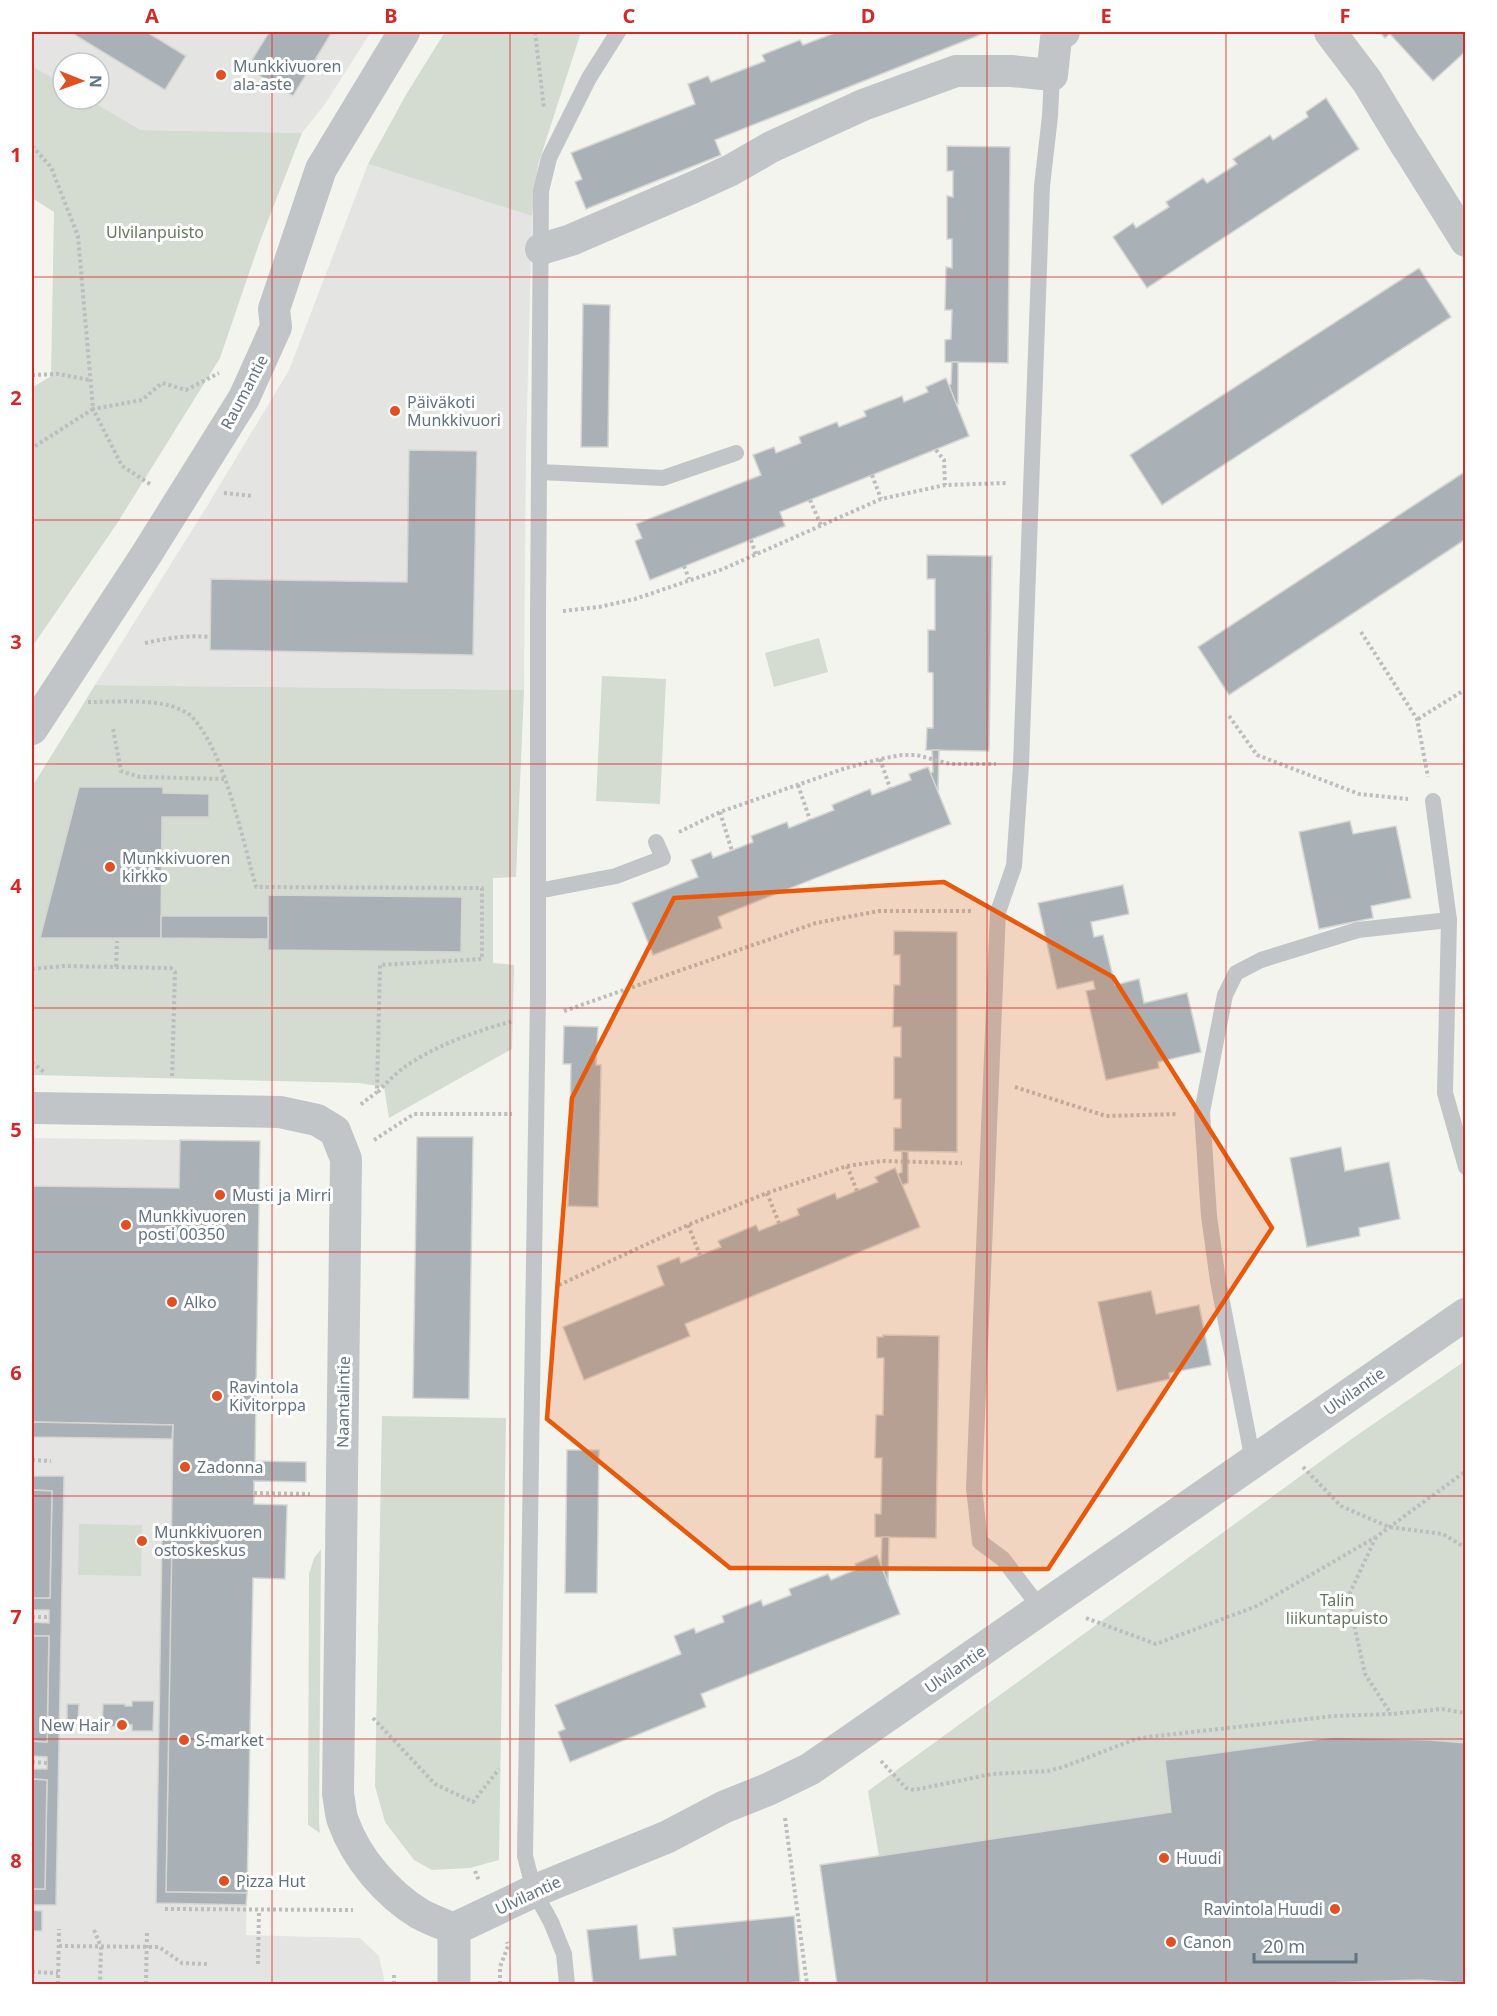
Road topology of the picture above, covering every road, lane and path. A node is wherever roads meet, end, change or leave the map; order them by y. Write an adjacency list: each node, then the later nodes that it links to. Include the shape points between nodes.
1 (404, 32): 22 (street, Raumantie, via 321,169 274,309 276,327)
2 (535, 32): 8 (path)
3 (618, 32): 8 (lane, via 589,78)
4 (1330, 32): 9 (street, via 1367,81)
5 (1058, 34): 6 (street)
6 (1052, 75): 10 (street, via 956,71 863,105 694,188); 20 (lane, via 1042,186)
7 (32, 146): 13 (path, via 51,167 78,236)
8 (549, 158): 10 (lane, via 541,191)
9 (1466, 241)
10 (541, 249): 18 (lane)
11 (226, 370): 14 (path, via 186,390 162,383 142,400)
12 (32, 375): 13 (path, via 58,374)
13 (90, 380): 14 (path)
14 (93, 409): 15 (path); 22 (path, via 122,466 151,485 161,468)
15 (32, 448)
16 (936, 450): 21 (path, via 944,460)
17 (736, 453): 18 (lane, via 663,478)
18 (540, 472): 31 (lane)
19 (872, 475): 24 (path)
20 (1032, 481): 21 (path); 42 (lane)
21 (945, 485): 24 (path)
22 (206, 486): 23 (path); 39 (street, Raumantie)
23 (253, 496)
24 (881, 499): 26 (path)
25 (810, 500): 26 (path)
26 (821, 525): 28 (path)
27 (751, 540): 28 (path)
28 (756, 555): 30 (path)
29 (684, 566): 30 (path)
30 (689, 579): 31 (path, via 635,599)
31 (538, 614): 51 (lane)
32 (1361, 632): 38 (path)
33 (210, 638): 34 (path, via 171,637)
34 (145, 643)
35 (1466, 689): 38 (path)
36 (77, 702): 43 (path, via 154,703 190,715 209,740)
37 (1229, 716): 46 (path, via 1257,755 1359,794)
38 (1417, 719): 46 (path)
39 (32, 729)
40 (113, 729): 43 (path, via 121,771 140,777)
41 (880, 759): 42 (path, via 917,755 950,764); 44 (path); 45 (path)
42 (1021, 765): 52 (lane, via 1014,866)
43 (224, 779): 60 (path, via 256,887 482,888 482,959 380,965)
44 (798, 785): 47 (path); 48 (path)
45 (890, 788)
46 (1433, 801): 53 (lane)
47 (720, 812): 49 (path); 50 (path)
48 (810, 820)
49 (656, 842): 51 (lane, via 663,858 616,876)
50 (732, 851)
51 (538, 891): 57 (lane)
52 (998, 912): 57 (path, via 879,911 816,923); 58 (lane)
53 (1449, 920): 63 (lane, via 1358,930 1261,960 1236,973 1225,995); 68 (lane, via 1445,1093)
54 (117, 941): 55 (path)
55 (116, 967): 56 (path); 59 (path, via 171,968 175,972 174,1076)
56 (32, 969)
57 (538, 1020): 60 (path, via 519,1020 449,1043 402,1069); 64 (lane)
58 (992, 1079): 63 (path, via 1106,1116); 66 (lane)
59 (169, 1083)
60 (377, 1092): 61 (path)
61 (360, 1105)
62 (32, 1108): 65 (street, Naantalintie, via 280,1112 317,1120 335,1131)
63 (1202, 1112): 78 (lane, via 1218,1281)
64 (536, 1114): 65 (path, via 414,1114); 74 (lane)
65 (346, 1159): 101 (street, Naantalintie, via 338,1794 343,1820 355,1848 372,1870 420,1914)
66 (987, 1163): 67 (path, via 882,1161); 84 (lane, via 974,1488 980,1542 1004,1559)
67 (847, 1166): 69 (path); 70 (path)
68 (1466, 1167)
69 (857, 1191)
70 (767, 1193): 71 (path); 72 (path)
71 (779, 1223)
72 (688, 1225): 73 (path); 74 (path)
73 (700, 1255)
74 (534, 1296): 91 (lane)
75 (1466, 1314): 78 (street, Ulvilantie)
76 (32, 1460): 77 (path)
77 (51, 1461)
78 (1253, 1461): 84 (street, Ulvilantie)
79 (1301, 1464): 81 (path, via 1341,1506)
80 (1466, 1471): 81 (path)
81 (1389, 1527): 82 (path); 83 (path, via 1443,1534)
82 (1376, 1537): 87 (path, via 1257,1606 1156,1644); 90 (path, via 1348,1598 1365,1674)
83 (1466, 1548)
84 (1041, 1609): 95 (street, Ulvilantie, via 810,1769)
85 (32, 1617): 86 (path)
86 (49, 1617)
87 (1083, 1617)
88 (367, 1711): 91 (path, via 435,1784 473,1802)
89 (1466, 1713): 90 (path, via 1442,1708)
90 (1391, 1714): 92 (path, via 1334,1716 1148,1737 1048,1771 992,1774 914,1790 906,1788)
91 (527, 1733): 96 (lane, via 525,1856)
92 (880, 1760)
93 (32, 1762): 94 (path)
94 (47, 1763)
95 (769, 1789): 96 (street, Ulvilantie, via 667,1837); 118 (path, via 785,1817)
96 (534, 1891): 101 (street, Ulvilantie); 117 (lane, via 564,1954)
97 (165, 1909): 98 (path)
98 (259, 1910): 99 (path); 108 (path)
99 (353, 1910)
100 (59, 1929): 104 (path)
101 (454, 1929): 116 (street)
102 (94, 1930): 105 (path)
103 (147, 1930): 106 (path)
104 (59, 1946): 105 (path); 110 (path)
105 (101, 1947): 106 (path); 113 (path)
106 (147, 1947): 107 (path, via 159,1947 182,1963); 114 (path)
107 (207, 1964)
108 (258, 1964)
109 (32, 1972): 110 (path)
110 (58, 1972): 112 (path)
111 (394, 1975): 115 (path)
112 (58, 1984)
113 (100, 1984)
114 (146, 1984)
115 (394, 1984)
116 (454, 1984)
117 (567, 1984)
118 (807, 1984)

